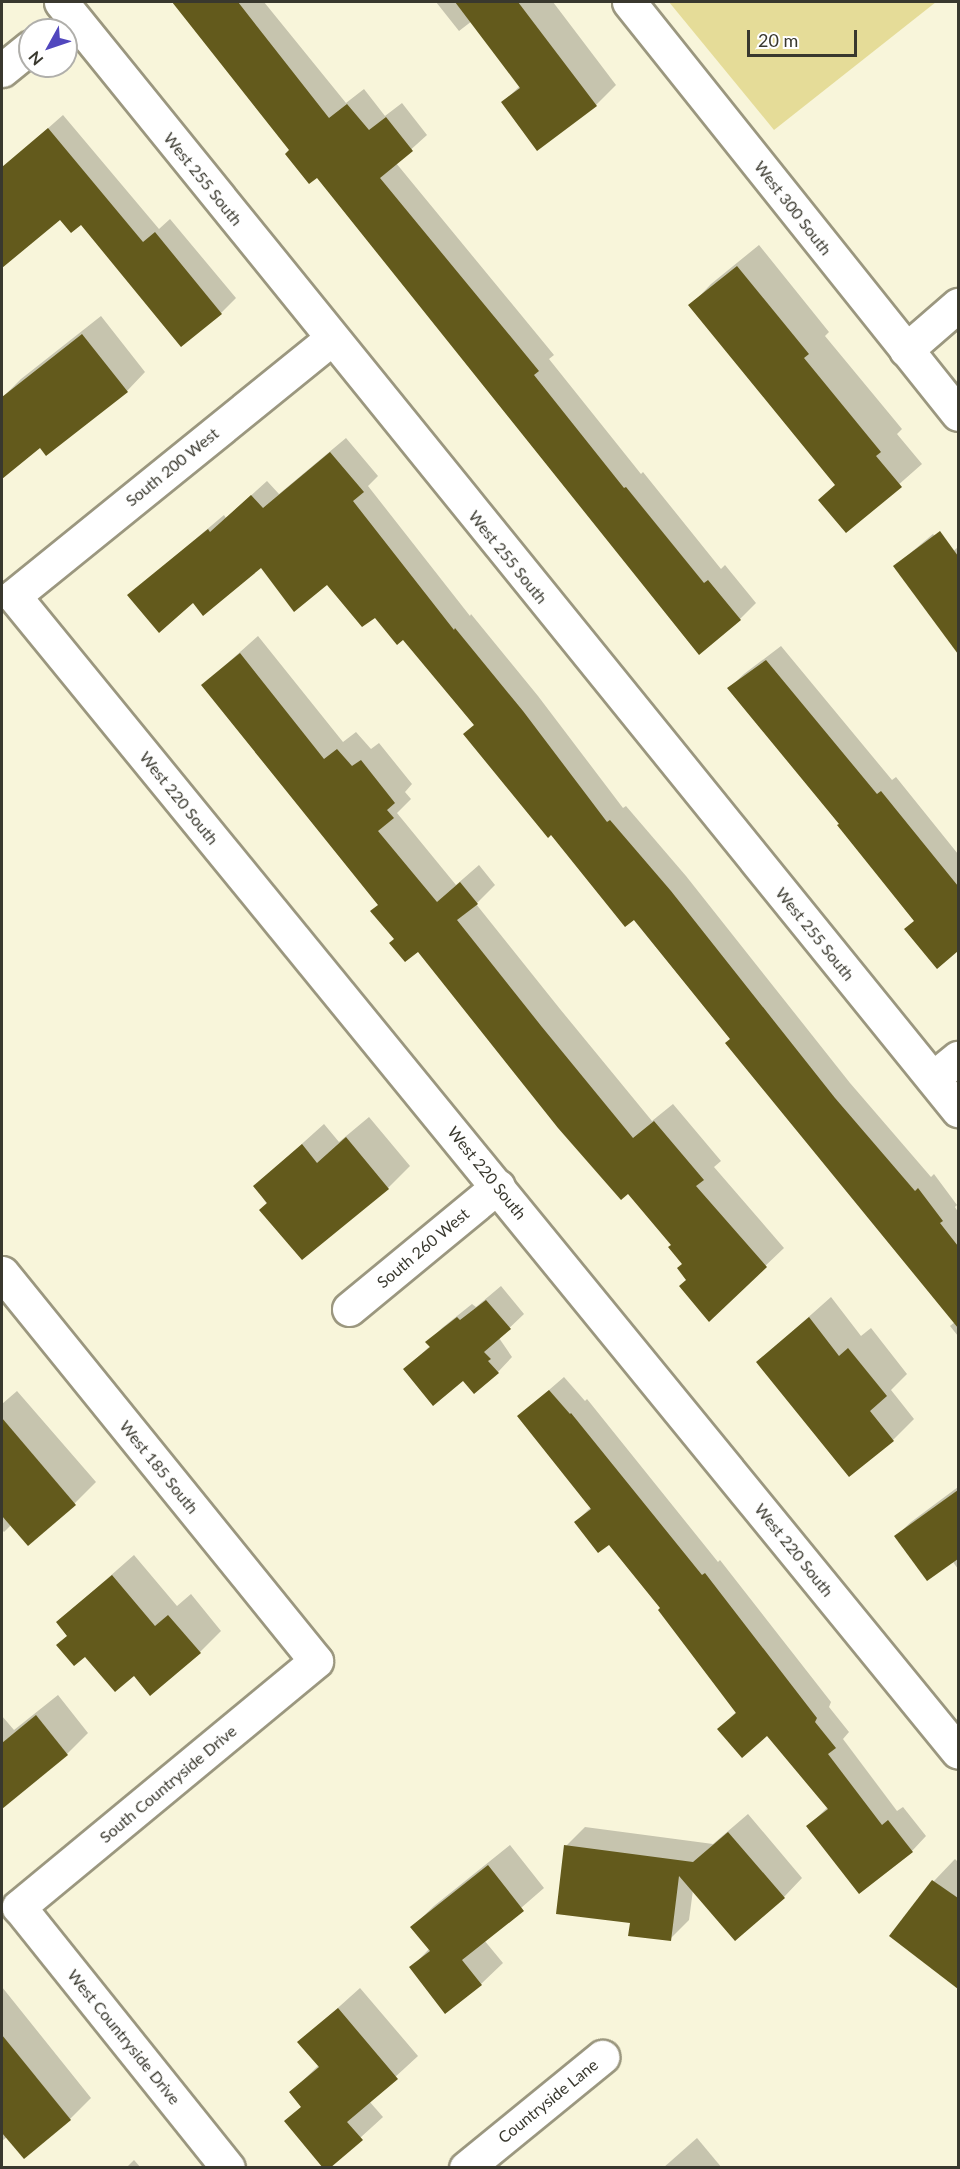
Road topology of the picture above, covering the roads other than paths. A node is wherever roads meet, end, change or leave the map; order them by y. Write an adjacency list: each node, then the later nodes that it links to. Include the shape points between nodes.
1 (629, 2): 7 (street, West 300 South)
2 (61, 15): 6 (street, West 255 South)
3 (18, 57): 4 (street)
4 (2, 70)
5 (958, 305): 7 (street)
6 (331, 339): 9 (street, South 200 West); 11 (street, West 255 South)
7 (906, 350): 8 (street, West 300 South)
8 (958, 414)
9 (14, 596): 13 (street, West 220 South)
10 (958, 1058): 11 (street)
11 (933, 1078): 12 (street, West 255 South)
12 (958, 1110)
13 (498, 1186): 15 (street, South 260 West); 17 (street, West 220 South)
14 (4, 1280): 16 (street, West 185 South)
15 (349, 1309)
16 (316, 1661): 18 (street, South Countryside Drive)
17 (958, 1752)
18 (19, 1907): 20 (street, West Countryside Drive)
19 (602, 2057): 21 (street, Countryside Lane)
20 (228, 2168)
21 (466, 2168)

